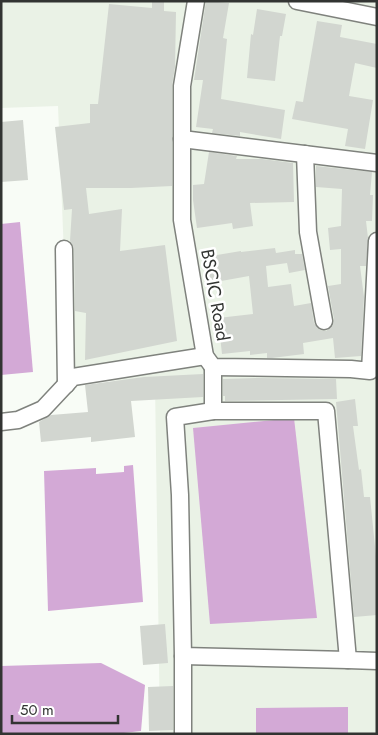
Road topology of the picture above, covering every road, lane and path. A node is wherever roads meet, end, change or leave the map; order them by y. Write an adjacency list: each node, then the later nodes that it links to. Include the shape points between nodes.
1 (196, 1): 4 (street, BSCIC Road, via 182,86)
2 (297, 1): 3 (street)
3 (377, 17)
4 (182, 138): 5 (street); 10 (street, BSCIC Road, via 182,220)
5 (305, 154): 6 (street); 9 (street, via 308,232)
6 (377, 163)
7 (377, 241): 10 (street, BSCIC Road, via 370,372)
8 (64, 249): 11 (street)
9 (324, 322)
10 (209, 362): 11 (street, via 73,377); 12 (street)
11 (66, 385): 13 (street, via 43,410 18,420)
12 (213, 411): 14 (street, via 175,417); 15 (street, via 326,411)
13 (1, 422)
14 (183, 656): 15 (street); 17 (street)
15 (348, 660): 16 (street)
16 (377, 661)
17 (184, 734)

